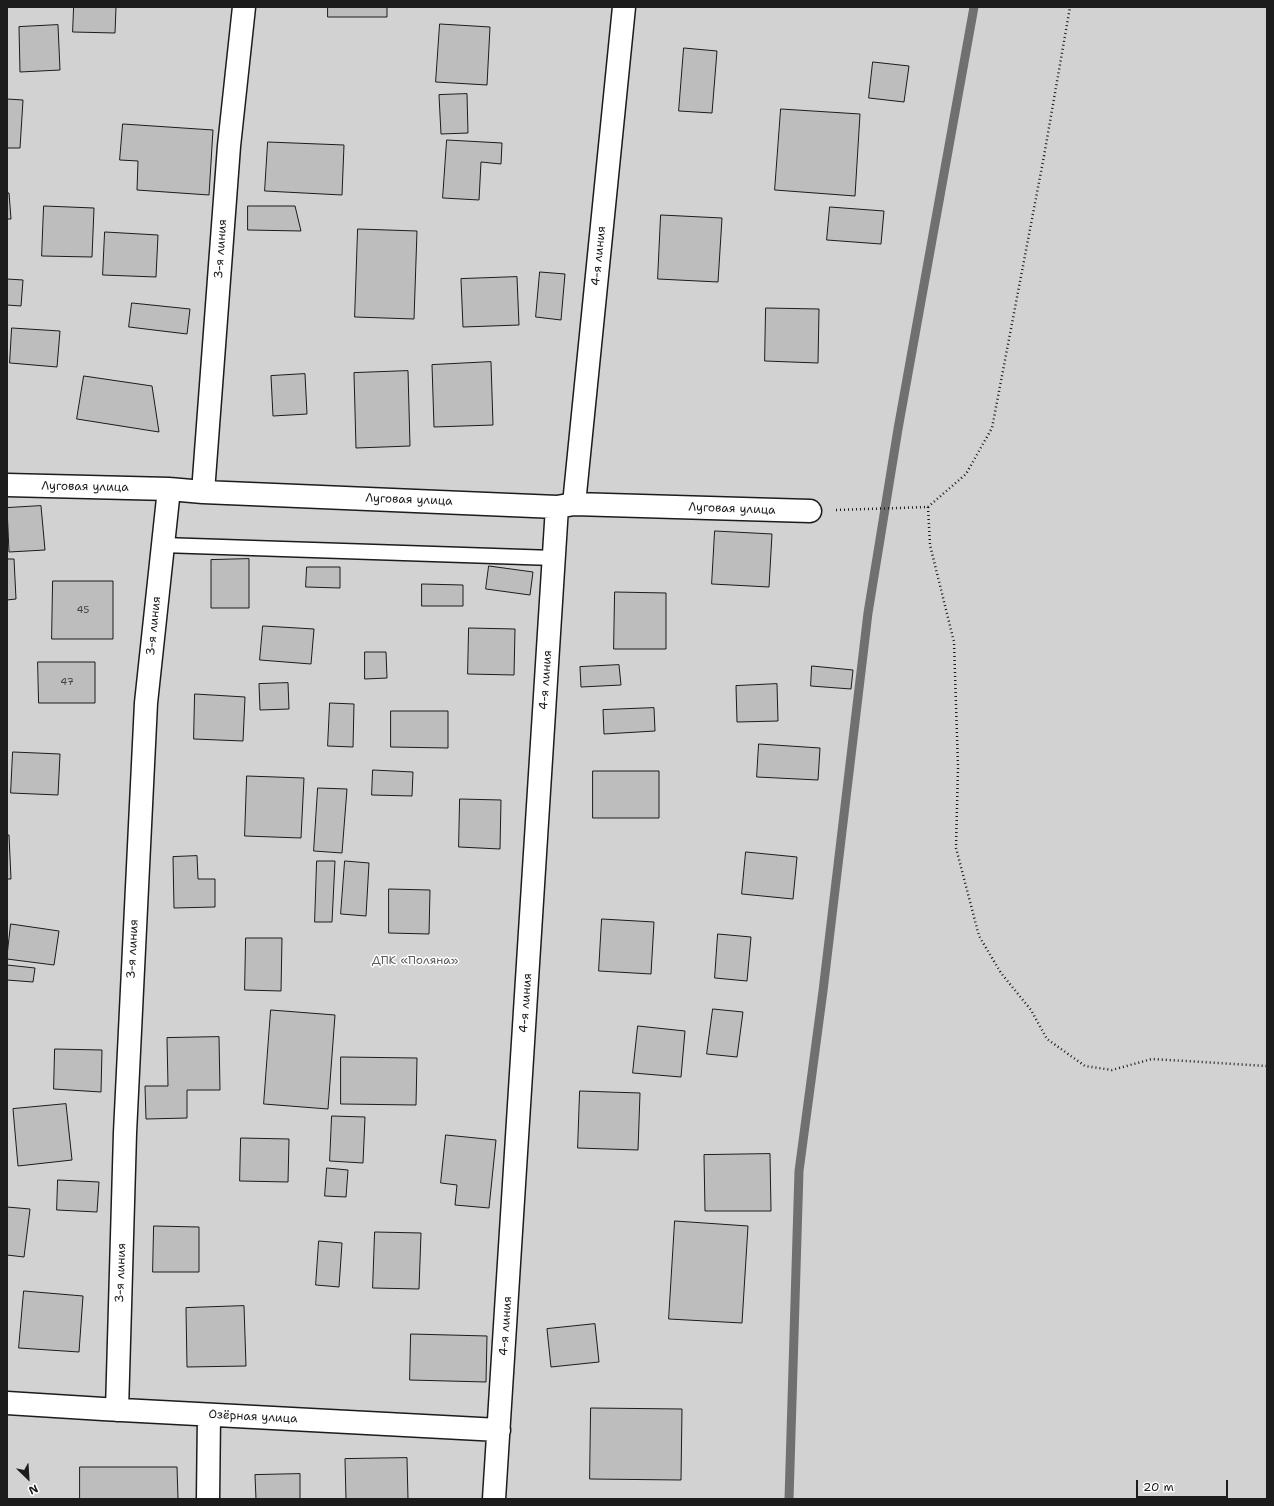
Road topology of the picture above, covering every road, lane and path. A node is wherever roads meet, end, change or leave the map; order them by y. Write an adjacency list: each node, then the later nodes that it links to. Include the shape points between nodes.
1 (244, 7): 6 (street, 3-я линия, via 228,146)
2 (624, 7): 7 (street, 4-я линия)
3 (1070, 7): 8 (path, via 992,428 966,474)
4 (7, 486): 5 (street, Луговая улица)
5 (169, 489): 6 (street, Луговая улица); 11 (street, 3-я линия)
6 (203, 492): 7 (street, Луговая улица)
7 (566, 506): 10 (street, Луговая улица); 12 (street, 4-я линия)
8 (928, 507): 9 (path); 13 (path, via 930,545 954,642 958,767 956,848 979,936 1001,973 1031,1010 1047,1039 1085,1066 1112,1070 1152,1059)
9 (859, 508)
10 (810, 511)
11 (162, 545): 12 (lane); 15 (street, 3-я линия, via 146,703 135,908)
12 (554, 558): 17 (street, 4-я линия)
13 (1267, 1066)
14 (7, 1403): 15 (street, Озёрная улица)
15 (117, 1410): 16 (street, Озёрная улица)
16 (209, 1415): 17 (street, Озёрная улица); 18 (street)
17 (499, 1430): 19 (street, 4-я линия)
18 (208, 1499)
19 (494, 1499)

